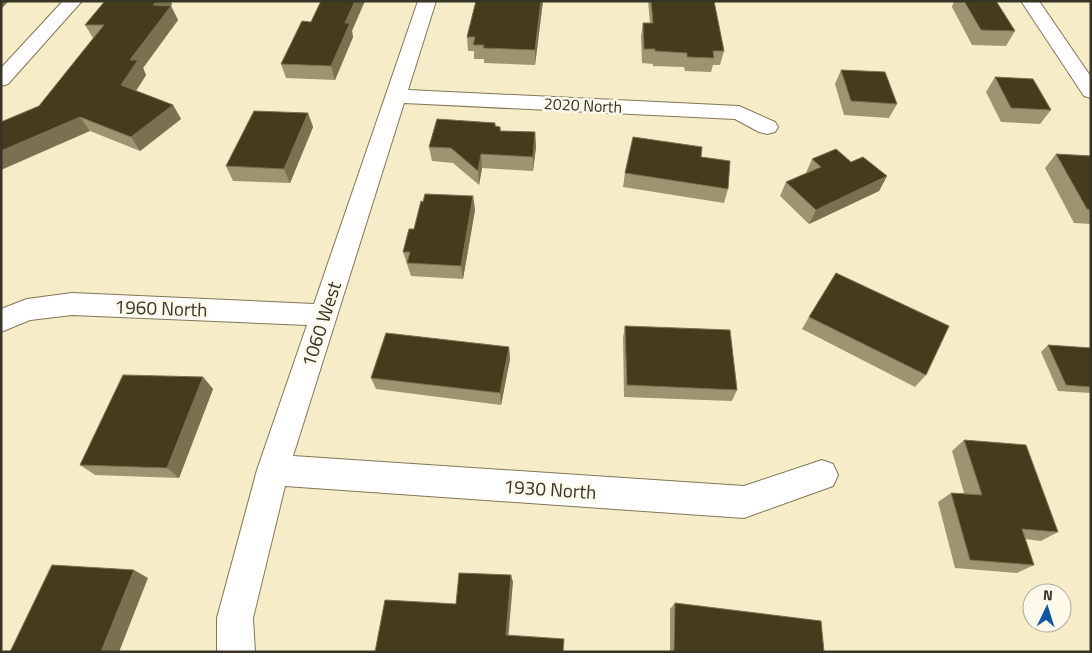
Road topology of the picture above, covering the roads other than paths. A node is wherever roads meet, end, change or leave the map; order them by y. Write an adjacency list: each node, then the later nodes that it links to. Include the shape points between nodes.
1 (73, 1): 4 (street)
2 (427, 1): 6 (street, 1060 West)
3 (1030, 1): 5 (street)
4 (1, 80)
5 (1091, 92)
6 (395, 96): 7 (street, 2020 North, via 739,113); 8 (street, 1060 West)
7 (767, 127)
8 (324, 315): 9 (street, 1960 North, via 72,304 27,310); 10 (street, 1060 West)
9 (1, 321)
10 (273, 470): 11 (street, 1930 North, via 744,502); 12 (street, 1060 West, via 235,618)
11 (822, 475)
12 (236, 652)

